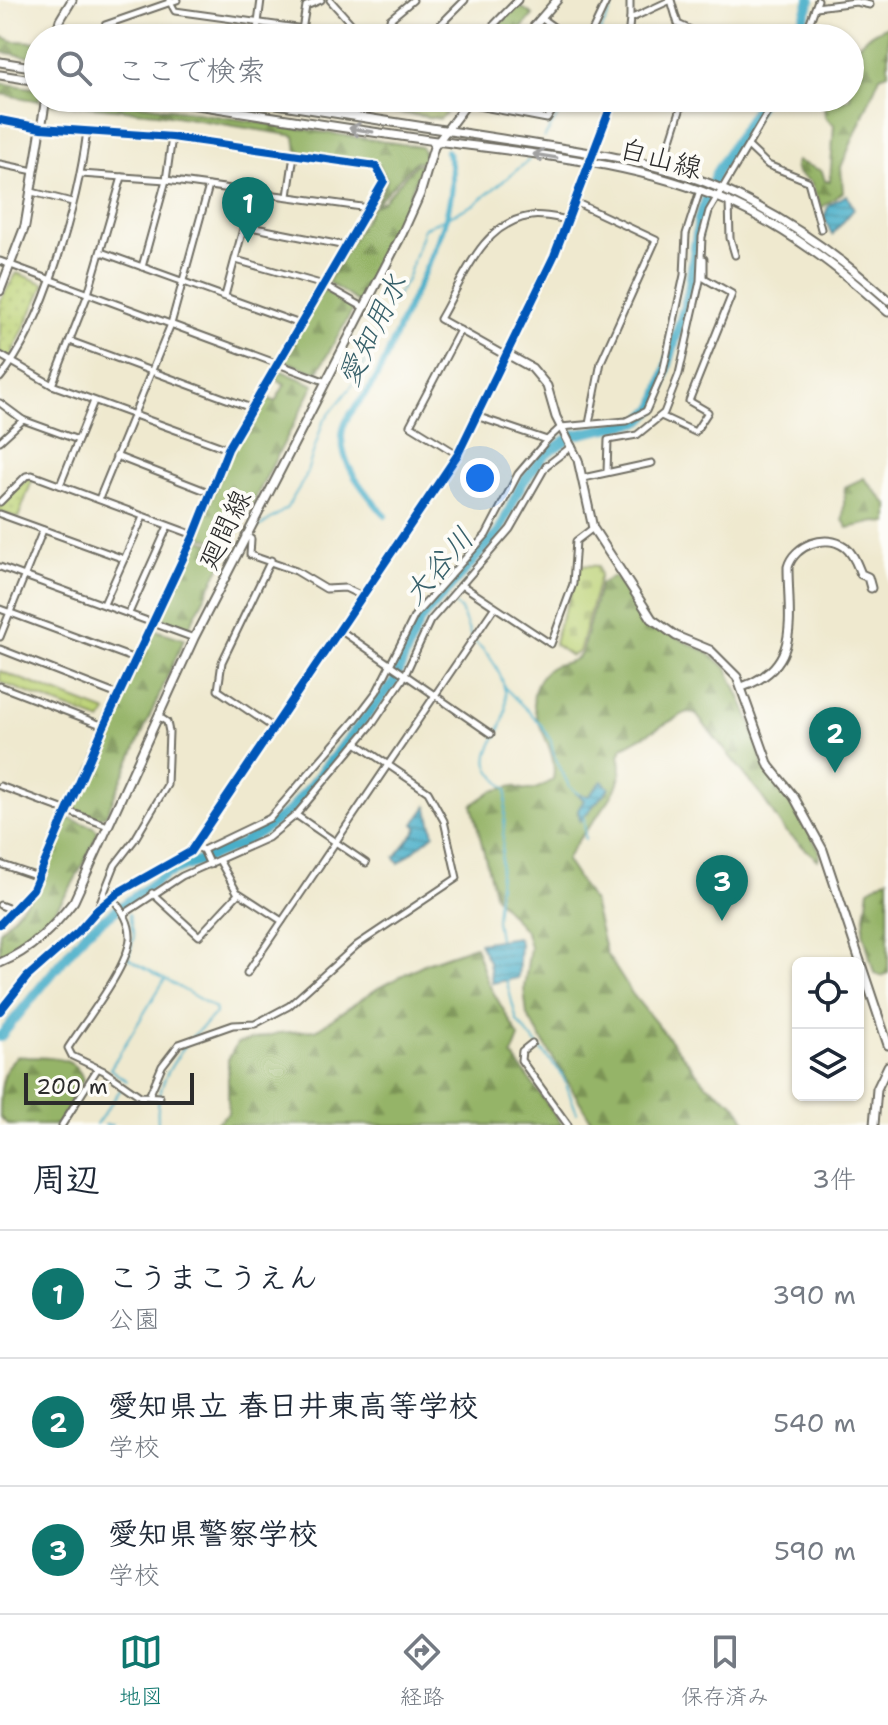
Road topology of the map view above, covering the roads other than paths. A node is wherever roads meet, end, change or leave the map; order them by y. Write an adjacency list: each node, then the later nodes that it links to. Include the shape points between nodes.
1 (72, 0): 17 (street)
2 (261, 0): 16 (street)
3 (321, 0): 20 (street, via 306,6)
4 (330, 0): 21 (street)
5 (413, 0): 22 (street, via 390,19)
6 (465, 0): 23 (street)
7 (557, 0): 14 (street)
8 (607, 0): 27 (street)
9 (630, 0): 15 (street)
10 (172, 1): 16 (street, via 175,11); 18 (street)
11 (517, 1): 24 (street)
12 (817, 3): 13 (street); 30 (street)
13 (870, 5)
14 (541, 18): 25 (street); 26 (street)
15 (630, 19): 28 (street); 29 (street, via 671,0)
16 (258, 23): 19 (street)
17 (59, 24)
18 (108, 24)
19 (264, 24)
20 (303, 24)
21 (351, 24)
22 (394, 24)
23 (441, 24)
24 (495, 24)
25 (536, 24)
26 (549, 24)
27 (596, 24)
28 (629, 24)
29 (678, 24)
30 (810, 24)
31 (0, 62): 32 (street)
32 (24, 66)
33 (0, 75): 34 (street)
34 (24, 79)
35 (44, 112): 45 (street)
36 (247, 112): 49 (street, 白山線, one-way to 36)
37 (328, 112): 46 (street, 白山線)
38 (460, 112): 46 (street, 廻間線)
39 (517, 112): 40 (street, via 547,119)
40 (552, 112)
41 (609, 112): 51 (street)
42 (680, 112): 55 (street)
43 (768, 112): 50 (street)
44 (0, 120): 45 (street)
45 (41, 128): 47 (street); 56 (street)
46 (445, 130): 49 (street, 廻間線); 51 (street, 白山線)
47 (87, 131): 48 (street); 57 (street)
48 (172, 137): 52 (street); 59 (street)
49 (438, 140): 53 (street, 白山線, one-way to 49); 89 (street, 廻間線, via 402,234)
50 (749, 147): 61 (street); 73 (street, via 768,165 808,181)
51 (593, 153): 53 (street); 55 (street, 白山線)
52 (294, 155): 65 (street); 70 (street, via 376,166 384,181)
53 (590, 163): 62 (street, 白山線); 68 (street)
54 (0, 164): 56 (street)
55 (662, 168): 61 (street, 白山線)
56 (34, 171): 63 (street)
57 (81, 174): 58 (street); 67 (street)
58 (122, 177): 59 (street); 76 (street)
59 (166, 180): 60 (street); 81 (street)
60 (209, 186): 64 (street); 83 (street)
61 (721, 188): 66 (street); 88 (street, 白山線, via 828,250)
62 (701, 191): 66 (street, 白山線); 110 (street, via 686,234 684,275 653,399 636,418)
63 (32, 192): 67 (street); 80 (street)
64 (253, 192): 65 (street); 72 (street)
65 (288, 196): 70 (street)
66 (716, 197): 69 (street, 白山線); 75 (street)
67 (72, 202): 82 (street)
68 (575, 202): 71 (street); 110 (street, via 656,240 601,362)
69 (729, 202): 77 (street); 90 (street, 白山線, via 798,239)
70 (369, 208): 74 (street)
71 (568, 220): 93 (street, via 529,216 492,233 477,249 440,319); 95 (street)
72 (245, 226): 74 (street); 78 (street)
73 (821, 229)
74 (346, 246): 84 (street)
75 (701, 250): 107 (street, via 700,281 679,374); 107 (street, via 704,278 732,294 689,401 708,412 695,432)
76 (101, 252): 81 (street); 86 (street)
77 (735, 255)
78 (236, 260): 84 (street); 87 (street)
79 (0, 261): 80 (street)
80 (12, 266): 82 (street); 85 (street)
81 (142, 267): 83 (street)
82 (49, 280): 86 (street); 97 (street)
83 (184, 282): 87 (street); 91 (street)
84 (324, 285): 89 (street); 92 (street)
85 (0, 291)
86 (88, 294): 91 (street); 94 (street)
87 (225, 296): 92 (street)
88 (888, 300)
89 (363, 307): 101 (street, 廻間線)
90 (888, 312)
91 (171, 324): 98 (street); 99 (street)
92 (300, 324): 98 (street)
93 (460, 330): 95 (street); 117 (street, via 410,425)
94 (70, 341): 99 (street); 102 (street)
95 (505, 354): 108 (street); 111 (street, via 540,375)
96 (0, 355): 97 (street)
97 (13, 362): 100 (street); 102 (street)
98 (277, 363): 101 (street); 105 (street)
99 (152, 371): 105 (street); 106 (street)
100 (0, 378)
101 (324, 381): 132 (street, 廻間線)
102 (52, 385): 103 (street)
103 (94, 401): 106 (street); 112 (street)
104 (0, 403): 109 (street)
105 (251, 408): 116 (street)
106 (134, 414): 116 (street); 118 (street)
107 (661, 416): 120 (street, via 637,435 608,440)
108 (479, 417): 113 (street); 117 (street)
109 (23, 420): 112 (street); 114 (street)
110 (589, 424): 111 (street)
111 (561, 427): 113 (street); 115 (street)
112 (78, 440): 122 (street)
113 (547, 440): 151 (street, via 518,474 486,535 415,615)
114 (0, 441)
115 (571, 444): 121 (street); 137 (street, via 546,466 510,529)
116 (228, 449): 123 (street)
117 (458, 454): 139 (street)
118 (116, 456): 123 (street); 124 (street)
119 (652, 463): 120 (street)
120 (607, 472): 121 (street)
121 (583, 478): 129 (street)
122 (60, 485): 124 (street); 125 (street, via 26,476)
123 (211, 493): 131 (street)
124 (99, 499): 127 (street)
125 (0, 502)
126 (0, 514): 130 (street)
127 (143, 517): 128 (street); 133 (street)
128 (168, 526): 131 (street); 144 (street)
129 (593, 528): 141 (street, via 576,541 573,584 551,644); 154 (street, via 652,619 726,662)
130 (43, 530): 133 (street); 136 (street)
131 (194, 535): 145 (street)
132 (245, 535): 134 (street, via 251,539 249,554); 148 (street, 廻間線)
133 (124, 559): 140 (street)
134 (271, 560): 139 (street, via 326,589 345,588); 159 (street, via 222,662 218,690)
135 (0, 567): 136 (street)
136 (25, 576): 140 (street); 143 (street)
137 (462, 585): 141 (street); 152 (street, via 430,621)
138 (871, 588): 154 (street, via 844,546 826,541 799,549 788,567 784,657 772,673)
139 (362, 596): 146 (street)
140 (104, 604): 144 (street)
141 (494, 608): 156 (street)
142 (0, 609): 143 (street)
143 (9, 613): 147 (street); 150 (street)
144 (129, 613): 145 (street)
145 (153, 622): 148 (street); 150 (street)
146 (340, 630): 151 (street); 159 (street)
147 (0, 637)
148 (194, 638): 157 (street, 廻間線)
149 (0, 649): 155 (street)
150 (135, 659): 155 (street)
151 (389, 664): 152 (street); 169 (street, via 366,707 281,808 250,830)
152 (405, 675): 156 (street); 161 (street)
153 (0, 686): 158 (street)
154 (742, 687): 188 (street, via 769,766 794,797 823,850)
155 (119, 695): 158 (street)
156 (433, 695): 160 (street); 162 (street)
157 (157, 715): 166 (street, 廻間線); 180 (street, via 167,722 169,732 167,785 115,865)
158 (104, 726): 164 (street)
159 (274, 728): 168 (street)
160 (491, 734)
161 (356, 743): 162 (street); 165 (street)
162 (387, 765): 167 (street); 190 (street, via 428,792 444,821 457,878 357,945 289,1006 255,1024 233,1025 179,1044 162,1066 155,1096 140,1096)
163 (0, 786): 164 (street)
164 (66, 812): 166 (street); 174 (street)
165 (296, 815): 167 (street); 170 (street, via 268,838)
166 (109, 827): 184 (street, 廻間線, via 60,919 31,946)
167 (335, 841): 171 (street); 182 (street)
168 (195, 846): 169 (street); 177 (street)
169 (203, 850): 173 (street)
170 (219, 860): 173 (street); 176 (street)
171 (366, 863)
172 (0, 864): 174 (street)
173 (210, 865): 175 (street)
174 (38, 877): 179 (street)
175 (152, 893): 176 (street, via 199,936); 181 (street)
176 (238, 894): 182 (street)
177 (114, 901): 180 (street); 181 (street)
178 (0, 905): 179 (street)
179 (13, 910): 183 (street)
180 (97, 910): 186 (street, via 27,977)
181 (124, 914): 190 (street, via 130,936 124,956 68,1048 72,1056)
182 (282, 921): 185 (street)
183 (0, 924)
184 (0, 963)
185 (247, 973)
186 (0, 1011)
187 (532, 1043): 192 (street, via 522,1051 521,1060)
188 (888, 1045)
189 (888, 1066): 193 (street, via 877,1089)
190 (98, 1068): 191 (street)
191 (62, 1125)
192 (568, 1125)
193 (874, 1125)

